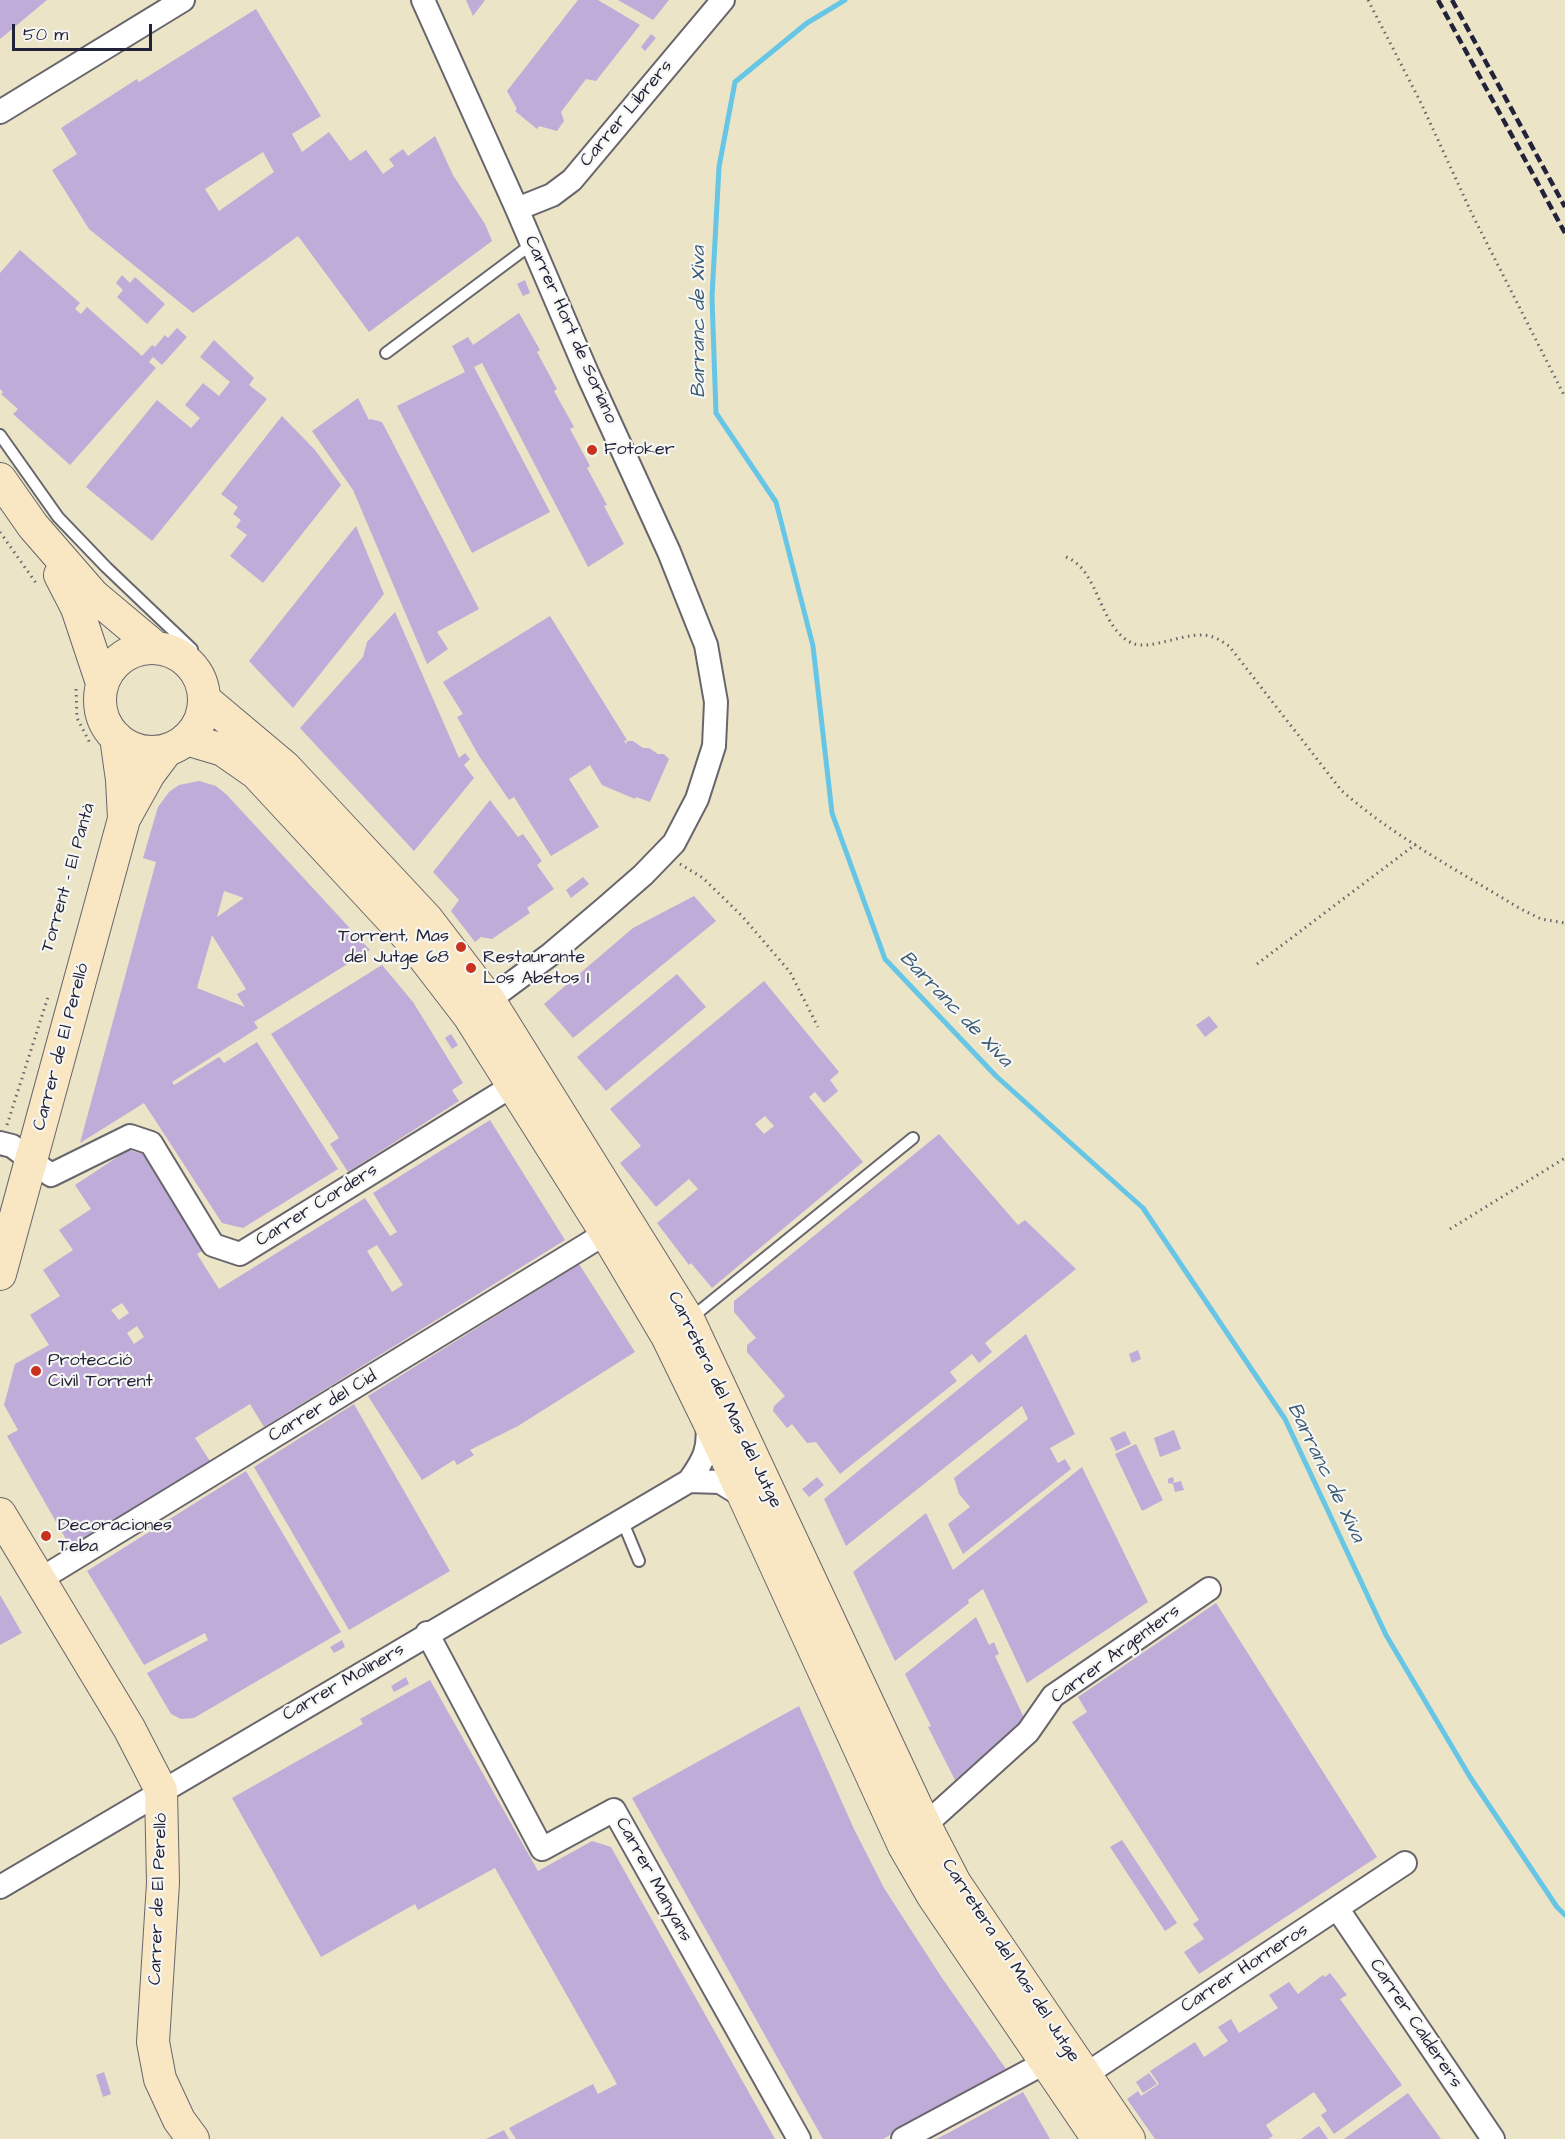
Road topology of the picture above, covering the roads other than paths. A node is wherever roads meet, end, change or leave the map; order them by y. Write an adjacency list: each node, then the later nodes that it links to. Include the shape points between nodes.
1 (183, 0): 4 (street)
2 (423, 0): 5 (street, Carrer Hort de Soriano)
3 (723, 0): 5 (street, Carrer Librers, via 572,180 552,195)
4 (0, 112)
5 (517, 209): 6 (street, Carrer Hort de Soriano)
6 (532, 244): 7 (lane); 18 (street, Carrer Hort de Soriano, via 669,552 706,645 716,702 714,746 697,799 674,843 569,939)
7 (386, 353)
8 (0, 435): 10 (lane)
9 (0, 479): 10 (street)
10 (46, 521): 11 (street, via 93,595); 12 (lane, via 106,567 192,649); 13 (street, via 77,608)
11 (155, 647): 12 (street, via 174,652); 13 (street, via 123,656)
12 (190, 663): 14 (street, via 200,680)
13 (90, 683): 15 (street, via 100,702)
14 (204, 699): 16 (street, via 196,728); 18 (street, Carretera del Mas del Jutge, via 285,767 427,919)
15 (106, 743): 16 (street, via 149,752); 17 (street, via 123,780)
16 (177, 745): 17 (street, via 149,774); 19 (street, Carretera del Mas del Jutge, via 223,750 256,773 409,938 469,1016)
17 (124, 819): 22 (street, Carrer de El Perelló)
18 (489, 1000): 25 (street, Carretera del Mas del Jutge)
19 (512, 1086): 22 (street, Carrer Corders, via 240,1254 213,1245 151,1143 130,1136 51,1175); 23 (street, Carretera del Mas del Jutge)
20 (914, 1138): 25 (lane)
21 (1, 1143): 22 (street, via 12,1146)
22 (31, 1161): 24 (street, Carrer de El Perelló)
23 (606, 1233): 26 (street, Carretera del Mas del Jutge, via 668,1336); 32 (street, Carrer del Cid)
24 (0, 1274)
25 (689, 1321): 36 (street, Carretera del Mas del Jutge)
26 (707, 1418): 27 (street, Carrer Moliners, via 709,1442); 28 (street, Carretera del Mas del Jutge)
27 (689, 1480): 28 (street, via 720,1482); 30 (street, Carrer Moliners)
28 (743, 1496): 40 (street, Carretera del Mas del Jutge, via 904,1846 933,1896)
29 (0, 1514): 32 (street, Carrer de El Perelló)
30 (622, 1519): 31 (lane); 34 (street, Carrer Moliners)
31 (639, 1560)
32 (39, 1580): 35 (street, Carrer de El Perelló)
33 (1209, 1589): 36 (street, Carrer Argenters, via 1053,1696 1028,1732)
34 (428, 1633): 35 (street, Carrer Moliners); 43 (street, Carrer Manyans, via 542,1849 614,1810)
35 (162, 1790): 38 (street, Carrer Moliners); 42 (street, Carrer de El Perelló, via 162,1883 153,2042 159,2079)
36 (925, 1825): 41 (street, Carretera del Mas del Jutge, via 956,1883)
37 (1406, 1863): 39 (street, Carrer Horneros)
38 (0, 1887)
39 (1337, 1908): 41 (street, Carrer Horneros); 47 (street, Carrer Calderers)
40 (1046, 2062): 44 (street); 45 (street, Carretera del Mas del Jutge)
41 (1085, 2075): 46 (street, Carretera del Mas del Jutge)
42 (193, 2139)
43 (799, 2139)
44 (903, 2139)
45 (1098, 2139)
46 (1129, 2139)
47 (1493, 2139)

